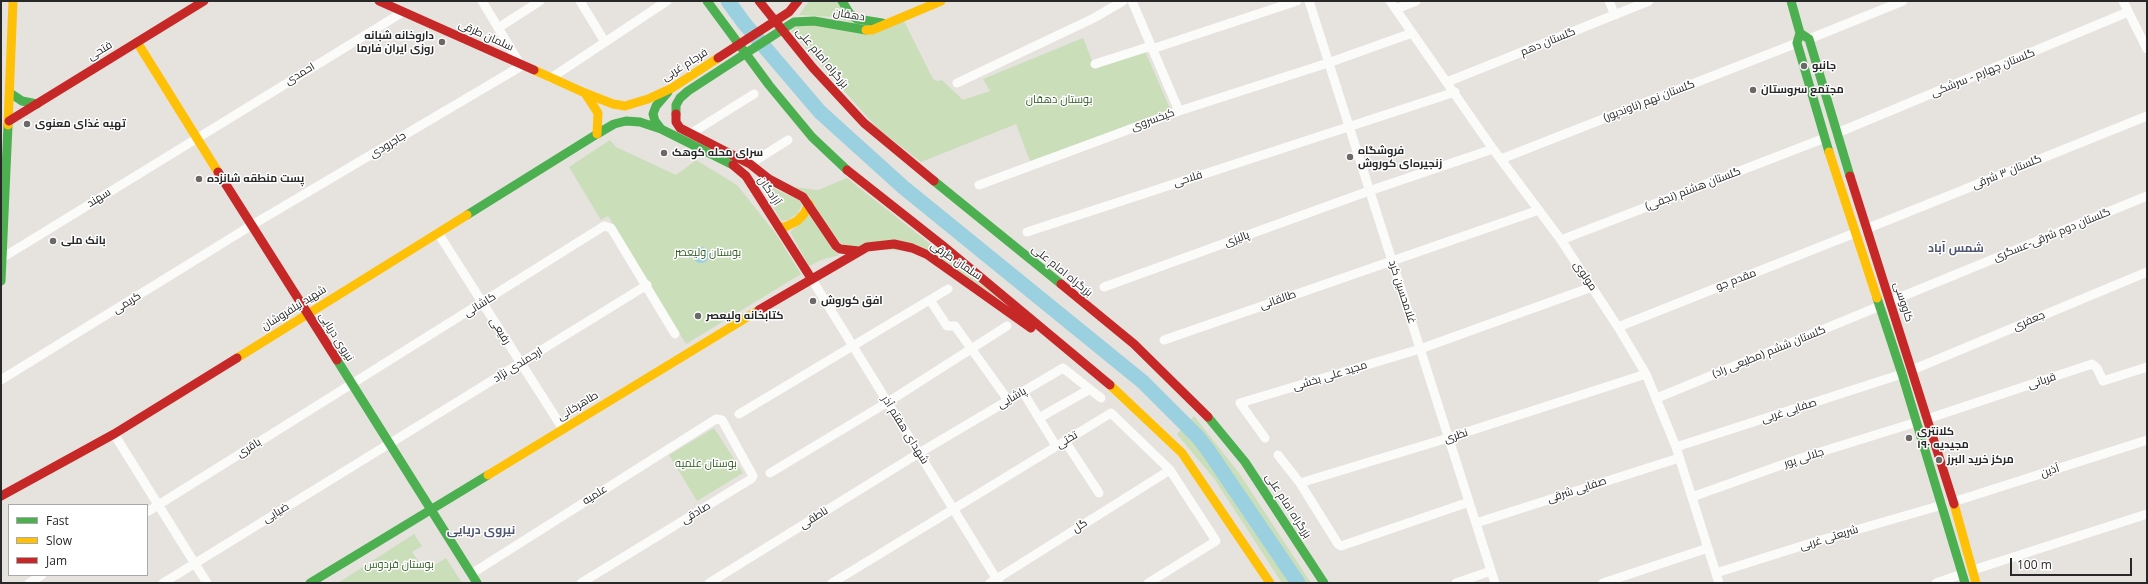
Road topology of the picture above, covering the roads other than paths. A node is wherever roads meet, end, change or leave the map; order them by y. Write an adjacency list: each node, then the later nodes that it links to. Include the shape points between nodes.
1 (13, 1): 46 (main road)
2 (204, 1): 33 (main road, فتحی)
3 (378, 1): 25 (main road, سلمان طرقی)
4 (482, 1): 29 (street)
5 (540, 1): 29 (street)
6 (580, 1): 34 (street)
7 (667, 1): 34 (street)
8 (707, 1): 99 (main road, via 769,85 812,137 847,170 942,245)
9 (759, 1): 163 (main road, بزرگراه امام علی, via 813,68 869,128 1134,344 1190,397 1219,428 1245,462)
10 (798, 1): 44 (main road, فرجام غربی, via 789,12)
11 (842, 1): 28 (main road, via 850,14 857,19)
12 (941, 1): 28 (main road, دهقان)
13 (1123, 1): 43 (street, via 1094,18)
14 (1132, 1): 36 (street)
15 (1297, 1): 36 (street)
16 (1309, 1): 38 (street, غلامحسین کرد)
17 (1390, 1): 24 (street, مولوی)
18 (1416, 1): 24 (street)
19 (1609, 1): 27 (street)
20 (1649, 1): 27 (street, گلستان دهم)
21 (1791, 1): 30 (main road)
22 (1903, 1): 32 (street)
23 (2123, 1): 26 (street)
24 (1396, 9): 31 (street, مولوی)
25 (403, 12): 40 (main road, سلمان طرقی); 59 (street, احمدی)
26 (2128, 12): 37 (street); 56 (street, گلستان چهارم - سرشکی)
27 (1615, 15): 42 (street, گلستان دهم)
28 (890, 23): 50 (main road, دهقان, via 872,30 864,30 814,21 794,22 684,95)
29 (498, 28): 40 (street)
30 (1800, 33): 32 (main road); 35 (main road)
31 (1412, 34): 38 (street, کیخسروی); 42 (street, مولوی)
32 (1809, 39): 56 (main road, کاووسی)
33 (137, 42): 49 (main road, فتحی); 59 (main road, نیروی دریایی)
34 (606, 42): 41 (street)
35 (1797, 44): 60 (main road); 63 (street, گلستان نهم (ناوندپور))
36 (1152, 47): 39 (street); 51 (street)
37 (2147, 49)
38 (1328, 63): 51 (street, کیخسروی); 54 (street, غلامحسین کرد)
39 (1095, 64)
40 (522, 65): 41 (main road, سلمان طرقی); 70 (street, جاجرودی)
41 (551, 78): 47 (main road, سلمان طرقی)
42 (1448, 82): 45 (street, مولوی)
43 (957, 83)
44 (672, 88): 47 (main road, فرجام غربی, via 625,106); 55 (main road, via 656,106 653,114 654,121)
45 (1455, 92): 54 (street, فلاحی); 62 (street, مولوی)
46 (10, 93): 49 (main road, via 22,101); 53 (main road)
47 (585, 93): 57 (main road, via 598,113)
48 (754, 94): 58 (street)
49 (37, 104): 53 (main road, فتحی)
50 (676, 105): 58 (main road, سلمان طرقی, via 676,122)
51 (1179, 111): 65 (street, کیخسروی)
52 (2147, 116): 72 (street, گلستان ۳ شرقی)
53 (5, 123): 78 (main road)
54 (1349, 127): 66 (street, غلامحسین کرد); 73 (street, فلاحی)
55 (661, 129): 57 (main road, آزادگان, via 640,122 626,121 614,124); 71 (main road, آزادگان, via 736,166 746,176)
56 (1837, 133): 60 (main road); 72 (main road, کاووسی)
57 (597, 134): 74 (main road, شهید نیلفروشان)
58 (690, 134): 64 (main road, سلمان طرقی)
59 (197, 137): 70 (main road, نیروی دریایی); 78 (street, سهند)
60 (1825, 138): 75 (main road, کاووسی); 76 (street, گلستان هشتم (نجفی))
61 (788, 140): 64 (street)
62 (1493, 149): 63 (street, مولوی); 66 (street, پالیزی)
63 (1501, 159): 69 (street, مولوی)
64 (750, 164): 68 (main road, سلمان طرقی, via 769,179 803,197)
65 (980, 185)
66 (1369, 191): 79 (street, غلامحسین کرد); 84 (street, پالیزی)
67 (2147, 196): 88 (street, گلستان دوم شرقی-عسگری)
68 (809, 204): 71 (main road, via 797,221 785,227); 77 (main road, سلمان طرقی, via 836,246 840,249)
69 (1538, 210): 76 (street, مولوی); 79 (street, طالقانی)
70 (252, 225): 91 (main road, نیروی دریایی); 105 (street, کریمی)
71 (778, 226): 81 (main road, آزادگان)
72 (1866, 229): 75 (main road); 88 (main road, کاووسی)
73 (1028, 232)
74 (438, 233): 89 (street, رفیعی); 91 (main road, شهید نیلفروشان)
75 (1855, 234): 90 (main road, کاووسی); 93 (street, مقدم جو)
76 (1561, 240): 85 (street, مولوی)
77 (859, 251): 81 (main road, طاهرخانی); 99 (main road, سلمان طرقی, via 894,244 928,255)
78 (2, 258): 82 (main road)
79 (1392, 261): 95 (street, طالقانی); 98 (street, غلامحسین کرد)
80 (2147, 272): 102 (street, جعفری)
81 (811, 278): 96 (street, شهدای هفتم آذر); 118 (main road, طاهرخانی)
82 (1, 281)
83 (647, 285): 89 (street, کاشانی, via 612,228 604,226); 94 (street); 100 (street, ارجمندی نژاد)
84 (1104, 287)
85 (1592, 287): 93 (street, مولوی); 98 (street, مجید علی بخشی)
86 (948, 289): 87 (street)
87 (930, 300): 96 (street); 97 (street, via 947,326 955,326)
88 (1891, 302): 90 (main road); 102 (main road, کاووسی)
89 (483, 303): 100 (street, رفیعی); 106 (street, کاشانی)
90 (1880, 306): 104 (main road, کاووسی); 110 (street, گلستان ششم (مطیعی راد))
91 (308, 313): 106 (main road, نیروی دریایی); 119 (main road, شهید نیلفروشان)
92 (1007, 326): 97 (street)
93 (1618, 327): 103 (street, مولوی)
94 (676, 334)
95 (1164, 340)
96 (853, 345): 112 (street, شهدای هفتم آذر); 113 (street)
97 (972, 348): 111 (street); 112 (street)
98 (1420, 349): 120 (street, مجید علی بخشی, via 1240,403); 121 (street, غلامحسین کرد)
99 (1078, 359): 162 (main road, via 1140,411 1182,454)
100 (521, 363): 118 (street, رفیعی); 123 (street, ارجمندی نژاد)
101 (2147, 367): 116 (street, قربانی, via 2102,381 2097,368 2092,364)
102 (1912, 370): 104 (main road); 116 (main road, کاووسی)
103 (1646, 374): 110 (street, مولوی); 121 (street, نظری)
104 (1902, 374): 117 (main road, کاووسی); 125 (street, صفایی غربی)
105 (1, 380)
106 (351, 383): 123 (main road, نیروی دریایی); 137 (street, باقری)
107 (1090, 389): 108 (street, پاشایی, via 1063,368); 109 (street, پاشایی); 115 (street)
108 (1023, 392): 111 (street, پاشایی); 115 (street)
109 (1101, 398)
110 (1657, 398): 125 (street, مولوی)
111 (1008, 400): 126 (street, پاشایی)
112 (888, 402): 126 (street, شهدای هفتم آذر); 130 (street)
113 (739, 414)
114 (720, 418): 149 (street, علمیه); 158 (street, صادقی, via 753,476 751,479)
115 (1039, 418): 124 (street)
116 (1927, 419): 117 (main road); 136 (main road, کاووسی)
117 (1917, 422): 134 (street, جلالی پور, via 1801,458); 138 (main road, کاووسی)
118 (563, 429): 141 (main road, طاهرخانی)
119 (114, 434): 133 (main road, شهید نیلفروشان); 137 (street)
120 (1266, 438)
121 (1448, 438): 131 (street, نظری); 135 (street, غلامحسین کرد)
122 (2147, 440): 136 (street, آذین)
123 (390, 444): 141 (main road, نیروی دریایی); 145 (street, ضیایی)
124 (1060, 444): 129 (street, تختی, via 1111,413); 132 (street); 139 (street, تختی)
125 (1676, 447): 128 (street, مولوی)
126 (919, 453): 139 (street, شهدای هفتم آذر); 159 (street, ناطقی)
127 (1278, 454): 131 (street)
128 (1679, 458): 134 (street, مولوی); 143 (street, صفایی شرقی)
129 (1170, 470): 152 (street, گل); 161 (street, via 1216,541)
130 (770, 473)
131 (1300, 483): 135 (street, via 1338,544 1344,545)
132 (1099, 493)
133 (1, 496)
134 (1692, 497): 144 (street, مولوی)
135 (1469, 502): 143 (street, غلامحسین کرد)
136 (1953, 502): 138 (main road); 146 (main road, کاووسی)
137 (159, 505): 140 (street, باقری); 145 (street)
138 (1942, 505): 148 (street, شریعتی غربی); 151 (main road, کاووسی)
139 (953, 508): 152 (street, شهدای هفتم آذر); 160 (street, تختی)
140 (148, 511)
141 (430, 511): 149 (main road, نیروی دریایی); 156 (main road, طاهرخانی)
142 (2147, 514): 146 (street)
143 (1476, 523): 147 (street, غلامحسین کرد)
144 (1708, 548): 148 (street, مولوی); 166 (street)
145 (195, 563): 154 (street, ضیایی); 155 (street)
146 (1973, 570): 151 (main road); 169 (main road, کاووسی)
147 (1491, 571): 164 (street); 165 (street, غلامحسین کرد)
148 (1716, 573): 167 (street, مولوی)
149 (471, 574): 157 (main road, نیروی دریایی)
150 (40, 576): 153 (street)
151 (1964, 579): 168 (street)
152 (995, 582)
153 (29, 583)
154 (163, 583)
155 (207, 583)
156 (310, 583)
157 (477, 583)
158 (581, 583)
159 (709, 583)
160 (832, 583)
161 (1148, 583)
162 (1270, 583)
163 (1324, 583)
164 (1456, 583)
165 (1495, 583)
166 (1604, 583)
167 (1719, 583)
168 (1936, 583)
169 (1976, 583)

